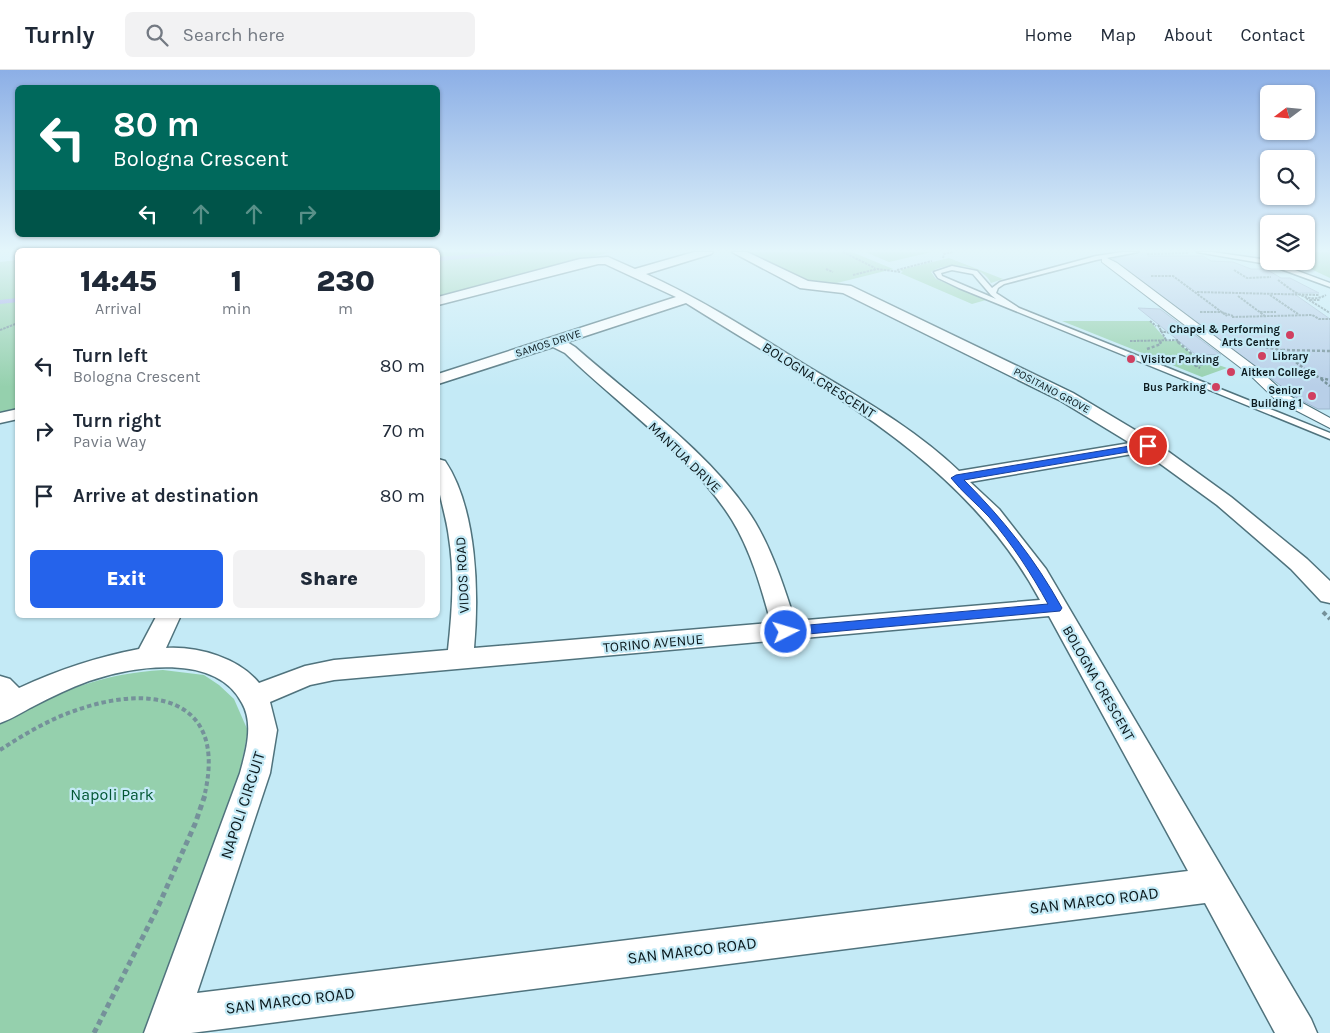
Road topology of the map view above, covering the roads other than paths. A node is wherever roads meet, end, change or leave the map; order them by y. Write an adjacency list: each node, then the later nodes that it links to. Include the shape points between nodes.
1 (454, 297): 7 (street, BOLOGNA CRESCENT)
2 (862, 297): 15 (street, POSITANO GROVE, via 1043,384)
3 (989, 297): 8 (lane)
4 (998, 297): 8 (lane)
5 (1156, 297): 13 (street, via 1254,371 1281,397)
6 (688, 298): 9 (street, SAMOS DRIVE); 17 (street, BOLOGNA CRESCENT, via 896,428)
7 (440, 300)
8 (1016, 308): 14 (lane)
9 (554, 341): 10 (street, SAMOS DRIVE); 21 (street, MANTUA DRIVE, via 570,350 710,476 734,507 756,546)
10 (440, 378)
11 (15, 415): 12 (street)
12 (0, 418)
13 (1330, 424)
14 (1330, 436)
15 (1148, 446): 17 (street); 18 (street, POSITANO GROVE, via 1261,531)
16 (440, 470): 23 (street, VIDOS ROAD, via 456,513 463,545 464,618)
17 (956, 478): 19 (street, BOLOGNA CRESCENT, via 1016,543)
18 (1330, 595)
19 (1056, 608): 21 (street, TORINO AVENUE); 26 (street, BOLOGNA CRESCENT)
20 (168, 618): 22 (street)
21 (786, 632): 23 (street, TORINO AVENUE)
22 (147, 659): 24 (street, NAPOLI CIRCUIT, via 183,658 222,668); 25 (street, NAPOLI CIRCUIT, via 77,674)
23 (460, 660): 24 (street, TORINO AVENUE, via 322,671 289,681)
24 (255, 697): 27 (street, NAPOLI CIRCUIT, via 262,724 255,773)
25 (5, 700)
26 (1214, 885): 27 (street, SAN MARCO ROAD); 28 (street, BOLOGNA CRESCENT)
27 (167, 1024)
28 (1297, 1033)

